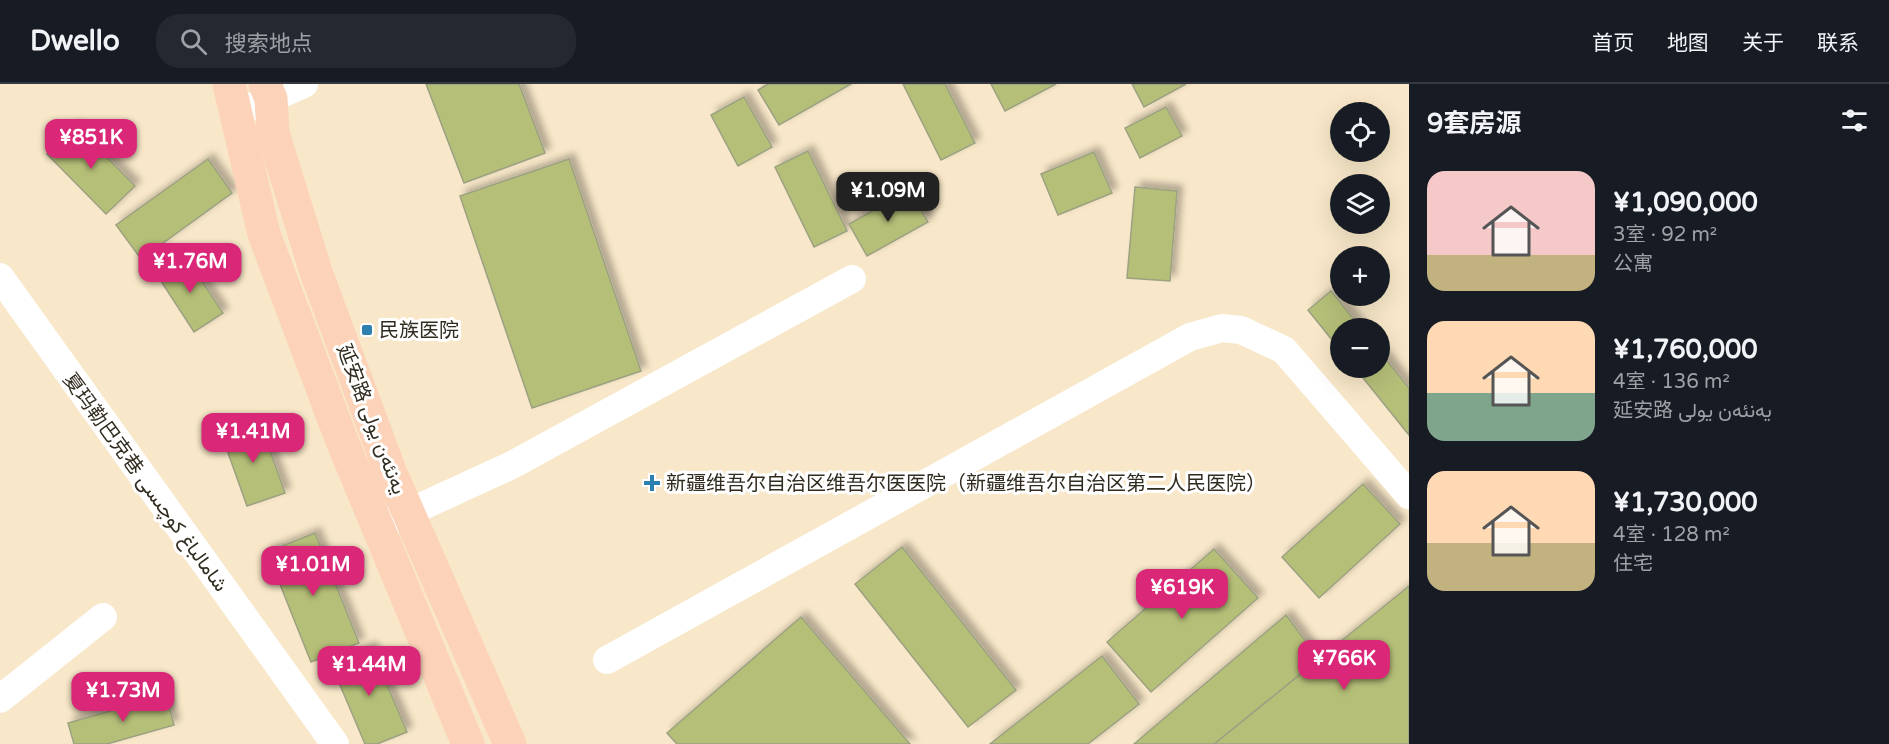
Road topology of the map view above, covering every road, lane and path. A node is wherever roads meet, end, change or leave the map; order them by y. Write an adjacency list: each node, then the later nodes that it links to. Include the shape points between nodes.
1 (304, 84): 2 (street)
2 (268, 91): 3 (street); 7 (main road, 延安路 يەنئەن يولى, via 273,133 316,272)
3 (232, 99): 8 (main road, 延安路 يەنئەن يولى, via 264,234)
4 (0, 278): 12 (street, 夏玛勒巴克巷 شامالباغ كوچىسى)
5 (852, 279): 7 (street, via 512,465)
6 (1409, 495): 10 (street, via 1284,350 1241,330 1222,328 1190,337)
7 (408, 513): 8 (street); 14 (main road, 延安路 يەنئەن يولى)
8 (378, 527): 13 (main road, 延安路 يەنئەن يولى)
9 (103, 617): 11 (street)
10 (607, 660)
11 (0, 699)
12 (335, 744)
13 (468, 744)
14 (510, 744)

